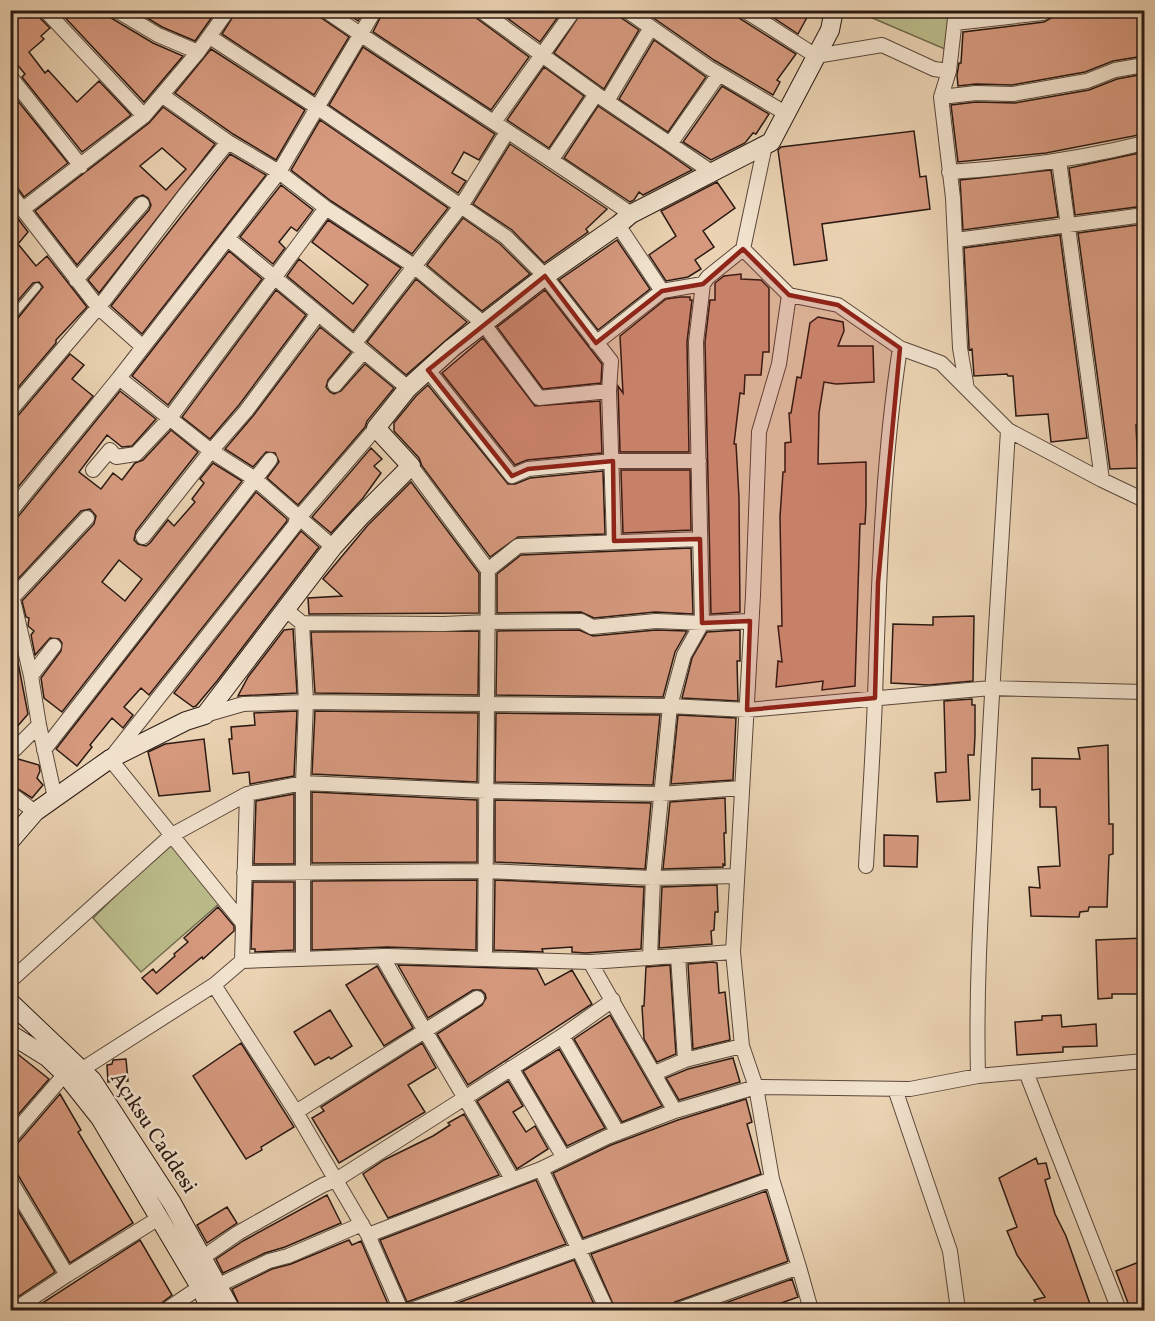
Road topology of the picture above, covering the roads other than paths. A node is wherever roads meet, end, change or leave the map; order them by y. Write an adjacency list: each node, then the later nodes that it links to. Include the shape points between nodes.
1 (45, 10): 28 (street)
2 (116, 10): 16 (street, via 158,35)
3 (228, 10): 15 (street)
4 (325, 10): 14 (street)
5 (375, 10): 14 (street)
6 (480, 10): 17 (street)
7 (574, 10): 17 (street)
8 (626, 10): 13 (street)
9 (744, 10): 18 (street)
10 (834, 10): 18 (street, via 830,30)
11 (1048, 10): 12 (street)
12 (956, 17): 20 (street)
13 (650, 29): 21 (street); 24 (street)
14 (360, 35): 26 (street); 29 (street)
15 (210, 37): 16 (street); 26 (street)
16 (198, 52): 23 (street)
17 (542, 55): 24 (street); 29 (street)
18 (816, 56): 20 (street, via 882,45 934,69); 27 (street)
19 (1144, 65): 25 (street, via 1115,70 1087,81 1013,94 976,93)
20 (949, 71): 25 (street)
21 (719, 74): 27 (street); 33 (street)
22 (13, 80): 37 (street)
23 (163, 96): 28 (street); 31 (street)
24 (601, 97): 33 (street); 35 (street)
25 (941, 98): 40 (street)
26 (318, 108): 38 (street); 43 (street)
27 (787, 114): 34 (street, via 771,142)
28 (144, 116): 37 (street)
29 (494, 122): 30 (street)
30 (507, 132): 35 (street); 43 (street)
31 (228, 142): 38 (street); 60 (street)
32 (1144, 143): 36 (street)
33 (670, 144): 39 (street)
34 (765, 145): 39 (street); 51 (street)
35 (552, 159): 47 (street)
36 (1059, 160): 40 (street); 48 (street)
37 (81, 166): 45 (street)
38 (279, 172): 44 (street); 49 (street)
39 (713, 172): 47 (street)
40 (949, 172): 50 (street)
41 (10, 194): 45 (street)
42 (142, 204): 55 (street)
43 (461, 206): 52 (street); 53 (street, via 507,237)
44 (326, 208): 52 (street); 54 (street)
45 (23, 209): 55 (street)
46 (1144, 215): 48 (street)
47 (625, 219): 53 (street); 58 (street)
48 (1069, 226): 50 (street); 85 (street)
49 (228, 239): 54 (street); 65 (street)
50 (956, 240): 72 (street, via 960,348)
51 (743, 249): 56 (street); 59 (street)
52 (414, 266): 63 (street); 66 (street)
53 (544, 276): 63 (street); 64 (street)
54 (274, 279): 61 (street); 75 (street)
55 (76, 280): 60 (street)
56 (703, 284): 58 (street); 81 (street, via 696,342)
57 (36, 287): 62 (lane)
58 (662, 291): 64 (street)
59 (789, 295): 67 (street, via 838,305); 97 (street, via 779,364 759,432)
60 (98, 307): 65 (street); 74 (street)
61 (318, 314): 66 (street); 78 (street)
62 (10, 319)
63 (483, 323): 68 (street); 73 (street, via 539,398)
64 (596, 343): 73 (street, via 611,361)
65 (142, 347): 69 (street)
66 (359, 348): 70 (street); 71 (street)
67 (900, 348): 72 (street, via 941,363); 106 (street, via 891,404)
68 (428, 370): 71 (street); 80 (street, via 512,476 528,469)
69 (119, 378): 75 (street); 87 (street)
70 (335, 385)
71 (408, 388): 76 (street)
72 (967, 389): 77 (street)
73 (609, 391): 80 (street)
74 (10, 411)
75 (169, 419): 78 (street); 83 (street, via 135,454 116,457 110,450)
76 (376, 429): 82 (street); 88 (street)
77 (1008, 430): 85 (street); 104 (street)
78 (211, 451): 84 (street); 90 (street)
79 (270, 460): 84 (street)
80 (613, 461): 81 (street); 92 (street)
81 (699, 461): 91 (street)
82 (411, 466): 93 (street); 94 (street)
83 (93, 470)
84 (255, 479): 88 (street); 113 (street)
85 (1102, 480): 86 (street)
86 (1144, 500)
87 (10, 512)
88 (299, 517): 93 (street); 115 (street)
89 (87, 518): 95 (street)
90 (142, 537)
91 (700, 539): 92 (street); 100 (street)
92 (614, 541): 94 (street, via 518,546)
93 (333, 547): 96 (street)
94 (488, 570): 98 (street)
95 (12, 592): 101 (street)
96 (286, 610): 99 (street); 111 (street)
97 (750, 621): 100 (street); 110 (street)
98 (487, 622): 99 (street); 100 (street, via 581,621 592,627 656,621); 108 (street)
99 (302, 623): 107 (street)
100 (702, 623): 109 (street, via 684,655)
101 (14, 627): 103 (street)
102 (54, 646): 103 (street)
103 (31, 676): 112 (street)
104 (991, 688): 105 (street); 106 (street); 156 (street, via 977,1011)
105 (1144, 692)
106 (875, 698): 110 (street); 126 (street)
107 (306, 702): 108 (street); 111 (street, via 243,704); 116 (street)
108 (486, 703): 109 (street); 118 (street)
109 (670, 706): 110 (street); 121 (street)
110 (747, 710): 117 (street)
111 (206, 714): 115 (street)
112 (39, 725): 113 (street); 114 (street)
113 (44, 750): 122 (street)
114 (10, 754)
115 (110, 759): 122 (street); 124 (street)
116 (303, 783): 118 (street); 120 (street); 129 (street)
117 (741, 788): 121 (street); 130 (street)
118 (486, 790): 121 (street); 127 (street)
119 (10, 793): 123 (street)
120 (247, 794): 124 (street); 128 (street)
121 (661, 794): 131 (street)
122 (55, 798): 123 (street)
123 (35, 812): 125 (street)
124 (172, 835): 132 (street); 141 (street)
125 (10, 842)
126 (866, 866)
127 (485, 871): 129 (street); 131 (street); 137 (street)
128 (244, 873): 129 (street); 132 (street)
129 (302, 873): 136 (street)
130 (737, 876): 131 (street); 133 (street)
131 (653, 878): 138 (street)
132 (243, 922): 139 (street)
133 (733, 952): 135 (street); 149 (street)
134 (382, 956): 136 (street); 137 (street); 146 (street)
135 (678, 956): 138 (street); 150 (street)
136 (303, 958): 139 (street)
137 (485, 958): 140 (street)
138 (650, 958): 140 (street)
139 (242, 961): 142 (street)
140 (590, 962): 144 (street)
141 (10, 981)
142 (214, 985): 153 (street); 161 (street)
143 (477, 998): 146 (street)
144 (613, 1000): 148 (street); 155 (street)
145 (10, 1002): 153 (street, Açıksu Caddesi)
146 (424, 1032): 159 (street); 161 (street)
147 (10, 1034): 153 (street, Açıksu Caddesi)
148 (562, 1036): 152 (street); 162 (street)
149 (742, 1046): 150 (street); 157 (street)
150 (685, 1060): 155 (street)
151 (1144, 1061): 154 (street)
152 (511, 1068): 159 (street); 164 (street)
153 (73, 1072): 163 (street); 170 (street, Açıksu Caddesi); 173 (street, Açıksu Caddesi, via 92,1080 172,1203)
154 (1026, 1072): 156 (street); 187 (street)
155 (655, 1073): 160 (street)
156 (978, 1076): 158 (street)
157 (756, 1087): 158 (street); 160 (street); 167 (street)
158 (896, 1089): 186 (street, via 950,1251)
159 (466, 1096): 166 (street); 169 (street)
160 (675, 1111): 162 (street)
161 (296, 1112): 169 (street)
162 (618, 1133): 164 (street)
163 (10, 1138)
164 (564, 1158): 165 (street)
165 (541, 1169): 166 (street); 172 (street)
166 (512, 1179): 171 (street)
167 (772, 1179): 172 (street); 174 (street)
168 (10, 1180): 175 (street)
169 (336, 1180): 171 (street); 173 (street)
170 (159, 1218): 175 (street); 176 (street, Açıksu Caddesi)
171 (365, 1229): 176 (street); 181 (street)
172 (579, 1250): 182 (street); 183 (street)
173 (202, 1257): 176 (street, Açıksu Caddesi)
174 (799, 1267): 184 (street); 185 (street)
175 (67, 1275): 177 (street)
176 (209, 1286): 178 (street); 179 (street, Açıksu Caddesi); 180 (street, Açıksu Caddesi)
177 (14, 1311)
178 (166, 1311)
179 (211, 1311)
180 (231, 1311)
181 (401, 1311)
182 (411, 1311)
183 (607, 1311)
184 (678, 1311)
185 (811, 1311)
186 (958, 1311)
187 (1119, 1311)

